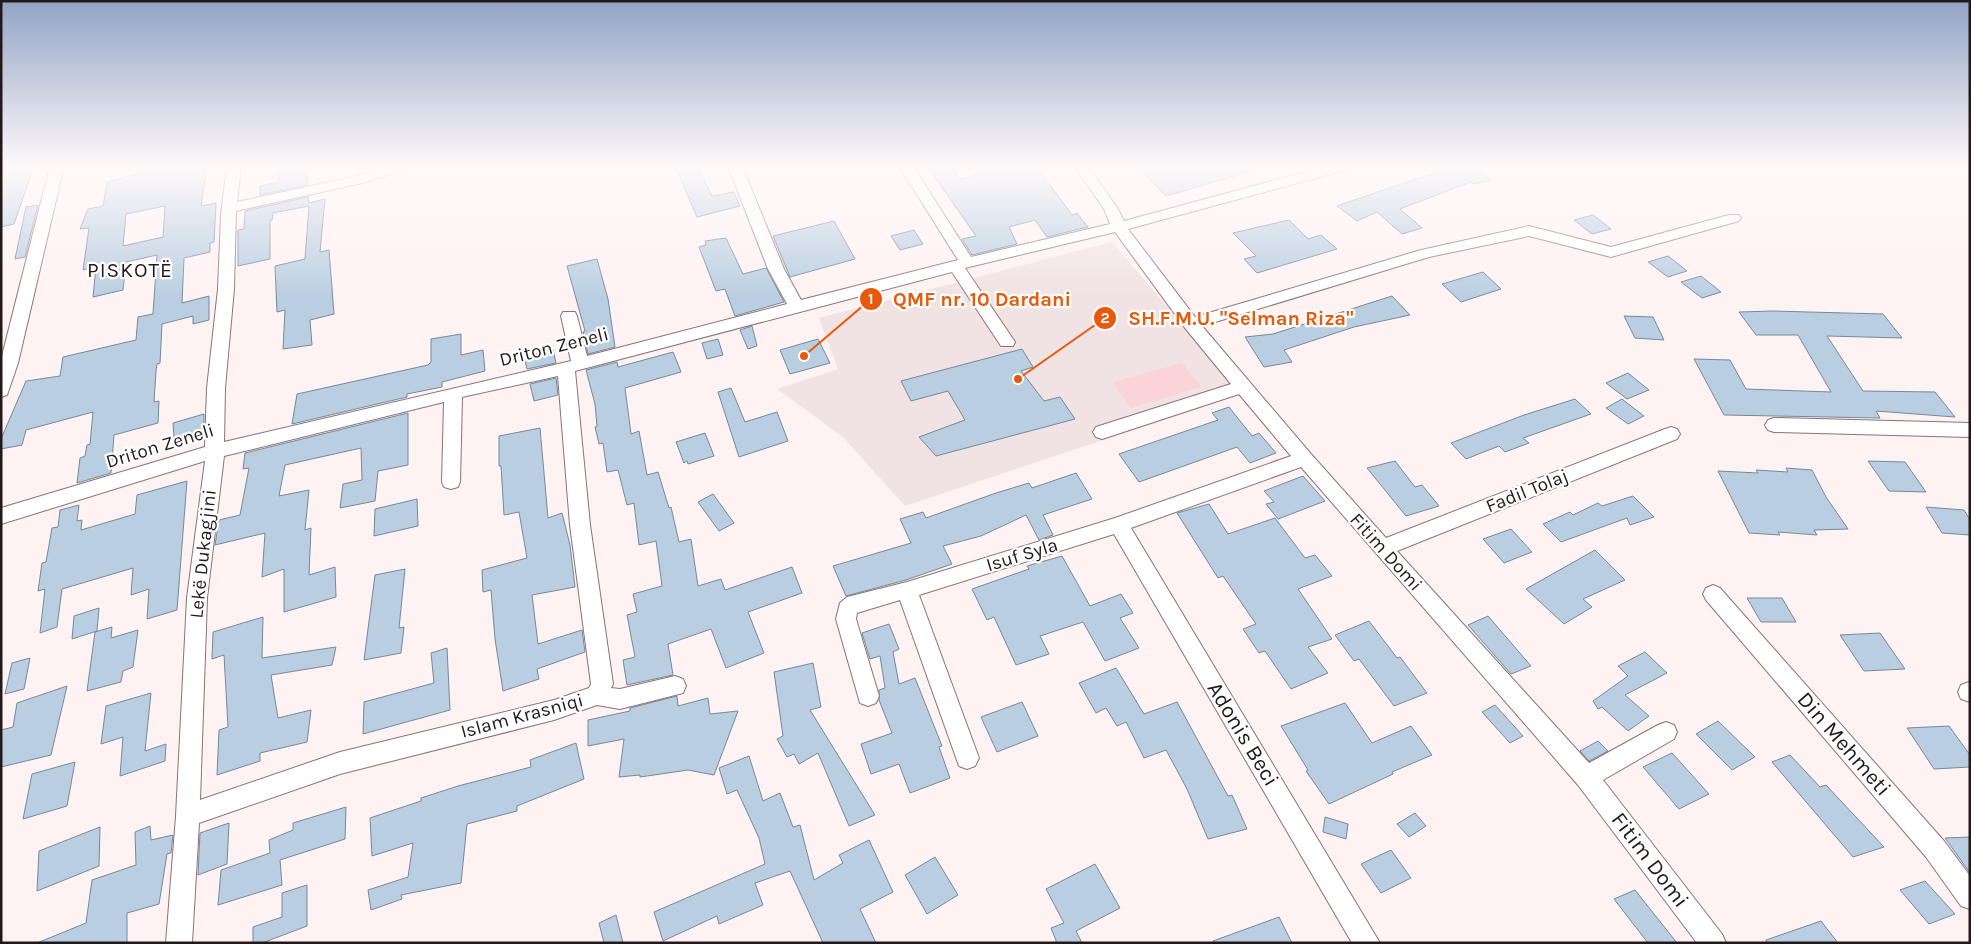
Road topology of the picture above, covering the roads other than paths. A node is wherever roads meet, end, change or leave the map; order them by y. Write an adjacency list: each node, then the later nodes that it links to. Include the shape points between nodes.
1 (46, 210): 17 (street, via 18,333)
2 (229, 210): 23 (street, Lekë Dukagjini)
3 (753, 210): 11 (street, via 776,269)
4 (931, 210): 10 (street)
5 (1111, 210): 8 (street)
6 (1182, 210): 8 (street, Driton Zeneli)
7 (1734, 218): 9 (street, via 1611,252 1529,231)
8 (1119, 227): 10 (street, Driton Zeneli); 13 (street, Fitim Domi)
9 (1426, 253): 13 (street)
10 (962, 265): 11 (street, Driton Zeneli); 14 (street)
11 (797, 308): 15 (street, Driton Zeneli)
12 (569, 316): 15 (street, Islam Krasniqi)
13 (1191, 324): 16 (street, Fitim Domi)
14 (1007, 342)
15 (573, 366): 18 (street, Driton Zeneli); 32 (street, Islam Krasniqi, via 580,525 602,684)
16 (1243, 386): 21 (street); 24 (street, Fitim Domi)
17 (1, 391)
18 (452, 394): 23 (street, Driton Zeneli); 25 (street)
19 (1774, 425): 20 (street)
20 (1970, 430)
21 (1102, 432)
22 (1672, 434): 28 (street, Fadil Tolaj)
23 (214, 451): 26 (street, Driton Zeneli); 37 (street, Lekë Dukagjini, via 197,598)
24 (1304, 459): 27 (street, Isuf Syla); 28 (street, Fitim Domi)
25 (451, 482)
26 (1, 516)
27 (1119, 525): 29 (street, Isuf Syla); 40 (street, Adonis Beci)
28 (1382, 548): 36 (street, Fitim Domi)
29 (907, 590): 33 (street, via 854,603 847,609 846,618); 35 (street)
30 (1713, 594): 38 (street, Din Mehmeti, via 1935,849)
31 (675, 686): 32 (street, via 620,699)
32 (597, 695): 37 (street, Islam Krasniqi, via 554,710 340,763)
33 (868, 696)
34 (1666, 732): 36 (street)
35 (967, 758)
36 (1586, 777): 41 (street, Fitim Domi)
37 (188, 816): 39 (street, Lekë Dukagjini)
38 (1970, 897)
39 (179, 943)
40 (1367, 943)
41 (1713, 943)

